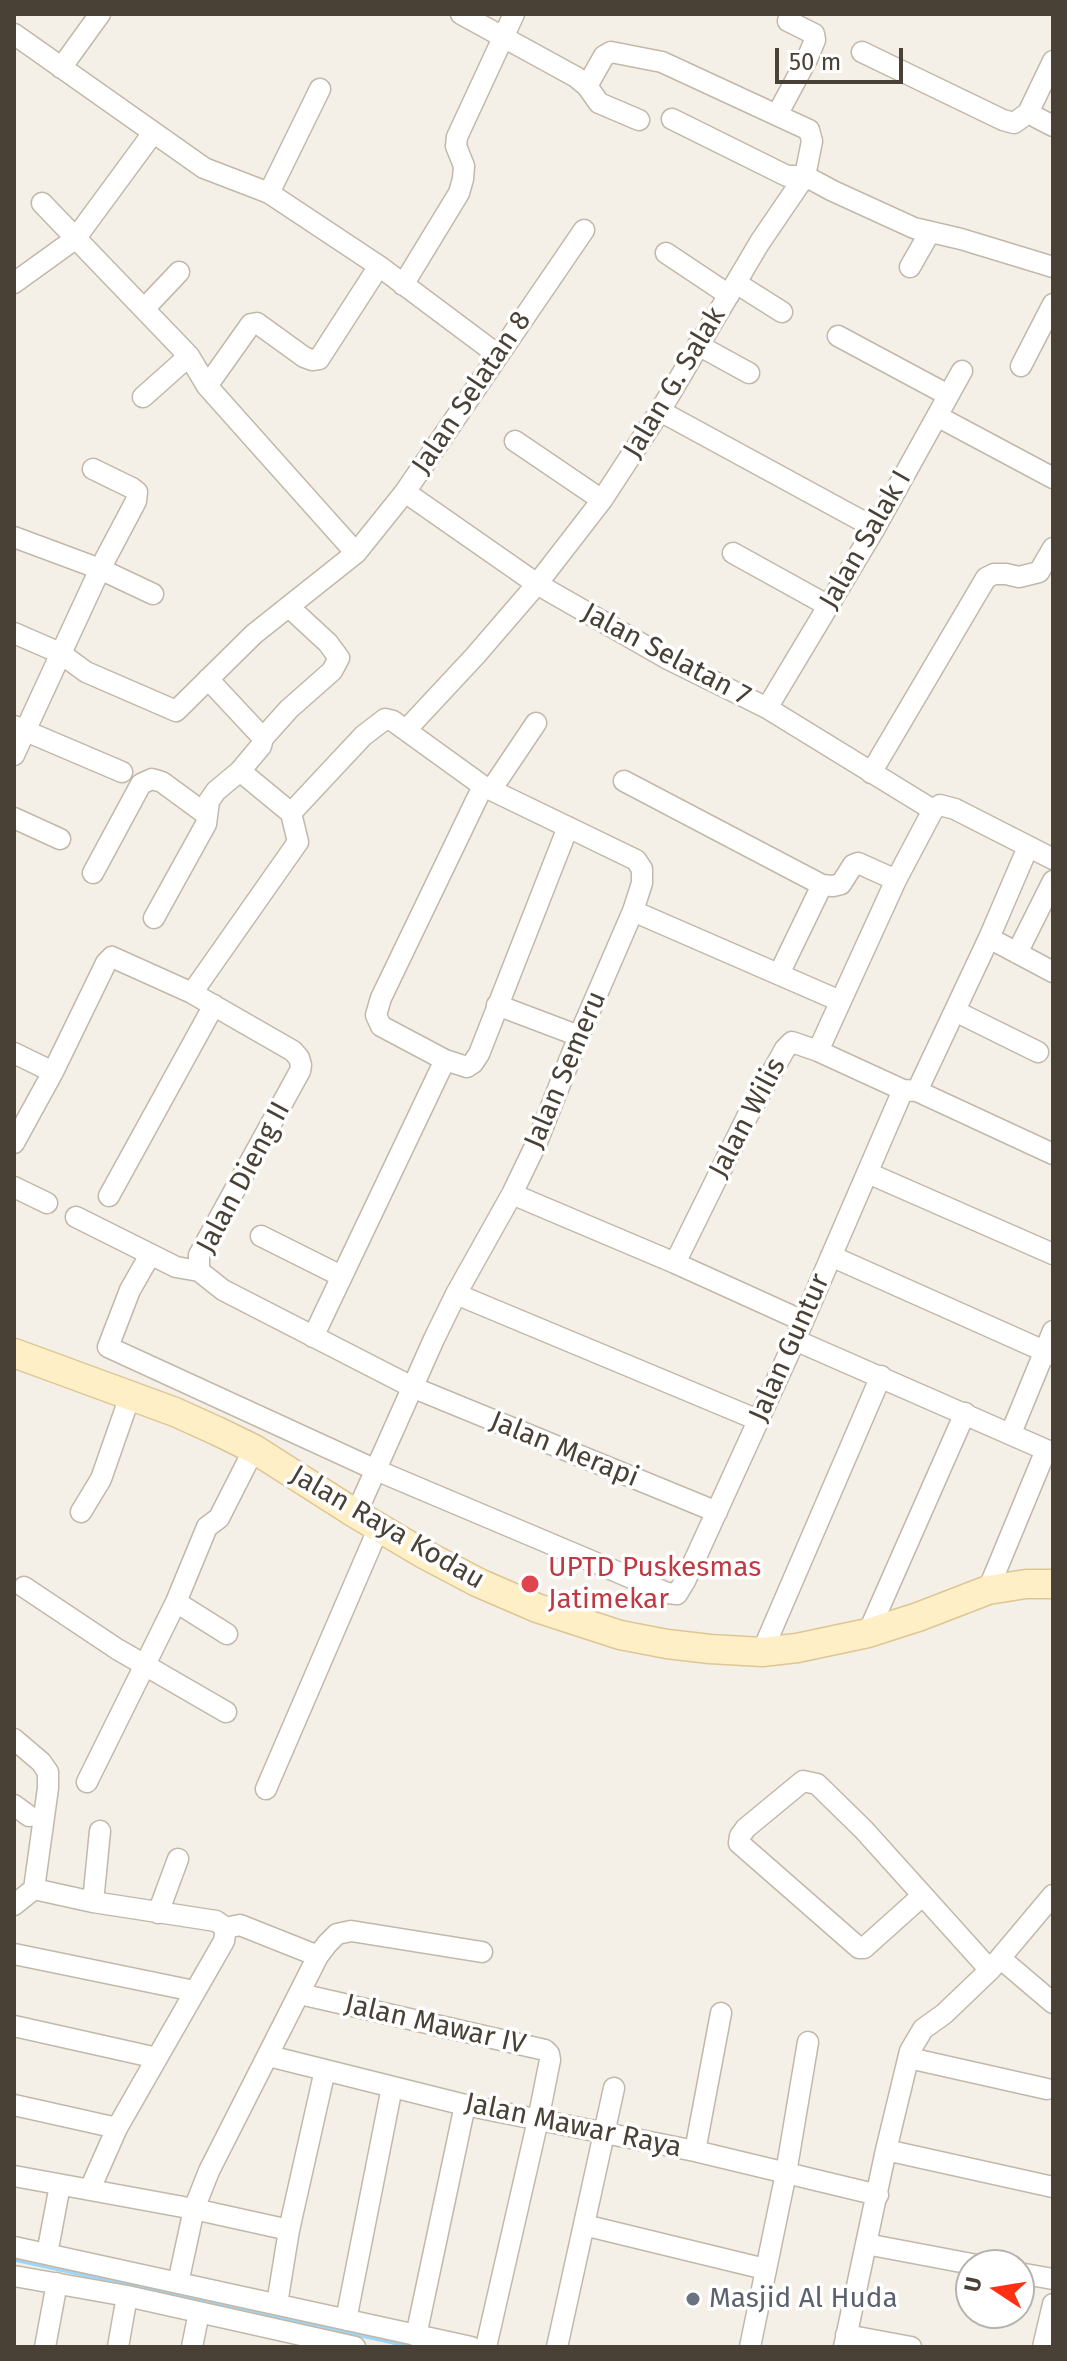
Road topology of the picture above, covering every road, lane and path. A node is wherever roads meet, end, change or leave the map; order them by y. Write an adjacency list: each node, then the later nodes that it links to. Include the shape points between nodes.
1 (100, 14): 9 (street)
2 (461, 14): 6 (street)
3 (514, 14): 6 (street)
4 (788, 21): 13 (street, via 814,34 815,40)
5 (14, 34): 9 (street)
6 (504, 38): 10 (street); 30 (street, via 457,137 464,166 459,193)
7 (862, 52): 12 (street, via 1003,120 1014,123)
8 (1053, 61): 12 (street)
9 (61, 68): 17 (street)
10 (587, 86): 13 (street, via 604,56 622,53 662,62); 15 (street, via 599,103)
11 (320, 89): 19 (street)
12 (1028, 113): 16 (street)
13 (777, 115): 18 (street, via 811,133)
14 (672, 119): 18 (street, via 787,176)
15 (639, 120)
16 (1053, 126)
17 (153, 133): 19 (street, via 204,168); 23 (street)
18 (805, 176): 22 (street); 31 (street, Jalan G. Salak)
19 (269, 193): 25 (street)
20 (42, 203): 23 (street)
21 (584, 230): 37 (street, Jalan Selatan 8)
22 (930, 232): 26 (street); 27 (street)
23 (75, 239): 29 (street); 33 (street)
24 (666, 253): 31 (street)
25 (379, 266): 30 (street); 42 (street, via 319,359 304,357 262,325 251,324)
26 (910, 267)
27 (1053, 267)
28 (179, 272): 33 (street)
29 (14, 283)
30 (403, 285): 37 (street)
31 (732, 289): 34 (street); 36 (street, Jalan G. Salak)
32 (1053, 304): 39 (street)
33 (144, 309): 38 (street)
34 (782, 312)
35 (838, 336): 43 (street)
36 (698, 345): 41 (street); 45 (street, Jalan G. Salak)
37 (498, 355): 50 (street, Jalan Selatan 8)
38 (189, 356): 42 (street); 44 (street)
39 (1021, 366)
40 (962, 371): 43 (street, Jalan Salak I)
41 (749, 373)
42 (207, 386): 55 (street)
43 (948, 395): 46 (street, Jalan Salak I)
44 (143, 397)
45 (660, 411): 51 (street, Jalan G. Salak); 52 (street)
46 (937, 416): 49 (street); 52 (street, Jalan Salak I)
47 (515, 441): 51 (street)
48 (93, 469): 57 (street, via 137,492)
49 (1053, 478)
50 (405, 492): 55 (street, Jalan Selatan 8); 58 (street, Jalan Selatan 7)
51 (602, 500): 58 (street, Jalan G. Salak)
52 (875, 528): 60 (street, Jalan Salak I)
53 (14, 537): 57 (street)
54 (1053, 548): 73 (street, via 1039,572 986,578)
55 (356, 553): 61 (street, Jalan Selatan 8)
56 (733, 553): 60 (street)
57 (100, 569): 59 (street); 63 (street)
58 (537, 584): 65 (street, Jalan Selatan 7); 68 (street, Jalan G. Salak)
59 (153, 594)
60 (827, 605): 65 (street, Jalan Salak I)
61 (289, 607): 64 (street, Jalan Selatan 8); 69 (street, via 339,658)
62 (14, 633): 63 (street)
63 (60, 653): 64 (street, Jalan Selatan 8, via 86,672 176,711); 67 (street)
64 (208, 679): 69 (street)
65 (767, 708): 73 (street, Jalan Selatan 7)
66 (536, 723): 75 (street)
67 (20, 728): 70 (street); 72 (street)
68 (406, 730): 75 (street, Jalan Semeru); 77 (street, via 385,719 376,725)
69 (263, 738): 71 (street)
70 (14, 755)
71 (240, 771): 77 (street); 78 (street, via 216,791)
72 (122, 772)
73 (871, 773): 76 (street, Jalan Selatan 7)
74 (624, 781): 87 (street)
75 (487, 788): 80 (street, Jalan Semeru); 103 (street, via 376,1015 381,1026)
76 (933, 810): 82 (street, via 940,805 955,809); 85 (street)
77 (291, 813): 94 (street, via 298,842)
78 (207, 815): 84 (street, via 162,782 141,784); 89 (street)
79 (14, 818): 81 (street)
80 (568, 827): 88 (street, Jalan Semeru, via 636,860 642,883); 97 (street)
81 (60, 839)
82 (1028, 847): 83 (street); 90 (street, Jalan Guntur)
83 (1053, 859)
84 (93, 873)
85 (896, 880): 87 (street, via 858,863 841,884); 95 (street)
86 (1053, 881): 91 (street)
87 (822, 885): 93 (street)
88 (633, 911): 93 (street); 99 (street, Jalan Semeru)
89 (154, 918)
90 (989, 938): 91 (street); 98 (street, Jalan Guntur)
91 (1017, 953): 92 (street)
92 (1053, 972)
93 (779, 974): 95 (street)
94 (192, 993): 96 (street, Jalan Dieng II); 104 (street, Jalan Dieng II, via 112,957)
95 (840, 1001): 100 (street)
96 (214, 1005): 111 (street); 119 (street, Jalan Dieng II, via 293,1051 301,1065 199,1255)
97 (497, 1005): 99 (street); 103 (street, via 473,1063 467,1067)
98 (955, 1011): 101 (street); 105 (street, Jalan Guntur)
99 (579, 1036): 110 (street, Jalan Semeru)
100 (818, 1051): 105 (street, Jalan Wilis); 118 (street, Jalan Wilis, via 792,1042 785,1049)
101 (1038, 1052)
102 (14, 1053): 104 (street)
103 (445, 1060): 120 (street)
104 (53, 1072): 106 (street)
105 (910, 1091): 107 (street, Jalan Wilis); 108 (street, Jalan Guntur)
106 (14, 1143)
107 (1053, 1154)
108 (868, 1173): 115 (street); 117 (street, Jalan Guntur)
109 (14, 1187): 112 (street)
110 (512, 1194): 118 (street); 121 (street, Jalan Semeru)
111 (109, 1196)
112 (47, 1203)
113 (76, 1217): 116 (street)
114 (261, 1236): 120 (street)
115 (1053, 1254)
116 (150, 1255): 119 (street); 135 (street, via 108,1347)
117 (831, 1256): 122 (street, Jalan Guntur); 126 (street)
118 (675, 1263): 122 (street)
119 (199, 1271): 124 (street, Jalan Dieng II, via 223,1290)
120 (341, 1276): 124 (street)
121 (456, 1294): 128 (street, Jalan Semeru); 131 (street)
122 (799, 1330): 127 (street); 131 (street, Jalan Guntur)
123 (1053, 1331): 126 (street)
124 (313, 1337): 128 (street, Jalan Dieng II)
125 (14, 1353): 129 (street, Jalan Raya Kodau)
126 (1049, 1353): 132 (street)
127 (881, 1376): 130 (street); 145 (street)
128 (412, 1387): 135 (street, Jalan Semeru); 137 (street, Jalan Merapi)
129 (130, 1396): 133 (street, Jalan Raya Kodau); 136 (street, via 101,1479)
130 (965, 1413): 132 (street); 143 (street)
131 (758, 1420): 137 (street, Jalan Guntur)
132 (1011, 1433): 134 (street)
133 (254, 1449): 138 (street, Jalan Raya Kodau); 142 (street, via 219,1518 207,1527)
134 (1050, 1451): 141 (street)
135 (376, 1470): 137 (street, Jalan Guntur, via 667,1593 677,1594); 138 (street, Jalan Semeru)
136 (81, 1512)
137 (717, 1512)
138 (368, 1521): 145 (street, Jalan Raya Kodau, via 479,1583 576,1622 667,1644); 150 (street, Jalan Semeru)
139 (1053, 1584): 141 (street, Jalan Raya Kodau)
140 (24, 1587): 146 (street)
141 (988, 1590): 143 (street, Jalan Raya Kodau)
142 (176, 1602): 144 (street); 146 (street)
143 (868, 1633): 145 (street, Jalan Raya Kodau)
144 (227, 1634)
145 (762, 1652)
146 (145, 1664): 147 (street); 149 (street)
147 (226, 1712)
148 (14, 1739): 153 (street, via 48,1772)
149 (87, 1782)
150 (266, 1789)
151 (100, 1831): 156 (street)
152 (178, 1859): 158 (street)
153 (34, 1889): 156 (street); 157 (street)
154 (1053, 1895): 163 (street)
155 (922, 1896): 155 (street, via 859,1948 739,1843 741,1832 803,1781 817,1784); 163 (street)
156 (93, 1902): 158 (street)
157 (14, 1905)
158 (158, 1913): 159 (street, via 216,1921)
159 (226, 1928): 162 (street, via 240,1925); 164 (street, via 224,1941)
160 (482, 1952): 162 (street, via 351,1931 337,1934)
161 (14, 1954): 164 (street)
162 (318, 1956): 165 (street)
163 (995, 1964): 166 (street); 172 (street, via 923,2029)
164 (194, 1991): 171 (street)
165 (300, 1994): 170 (street); 179 (street, Jalan Mawar IV, via 545,2050 550,2060)
166 (1053, 2003)
167 (721, 2013): 183 (street)
168 (14, 2026): 171 (street)
169 (808, 2042): 184 (street)
170 (269, 2056): 173 (street, Jalan Mawar Raya); 190 (street)
171 (157, 2058): 180 (street)
172 (909, 2058): 176 (street); 182 (street)
173 (325, 2070): 174 (street, Jalan Mawar Raya); 192 (street)
174 (392, 2087): 178 (street, Jalan Mawar Raya); 205 (street)
175 (614, 2088): 181 (street)
176 (1047, 2089)
177 (14, 2105): 180 (street)
178 (465, 2105): 179 (street, Jalan Mawar Raya); 206 (street)
179 (538, 2120): 181 (street, Jalan Mawar Raya); 213 (street)
180 (117, 2128): 188 (street)
181 (604, 2134): 183 (street, Jalan Mawar Raya); 191 (street)
182 (886, 2150): 187 (street); 189 (street)
183 (695, 2151): 184 (street, Jalan Mawar Raya)
184 (786, 2173): 189 (street, Jalan Mawar Raya); 197 (street)
185 (14, 2176): 186 (street)
186 (60, 2185): 188 (street); 195 (street)
187 (1053, 2187)
188 (90, 2189): 190 (street)
189 (878, 2195): 193 (street)
190 (194, 2209): 192 (street); 200 (street)
191 (584, 2225): 197 (street); 214 (street)
192 (289, 2230): 202 (street)
193 (866, 2244): 196 (street); 207 (street)
194 (14, 2247): 195 (street)
195 (47, 2254): 200 (street)
196 (955, 2261)
197 (765, 2269): 215 (street)
198 (14, 2276): 199 (street)
199 (57, 2283): 201 (street); 208 (street)
200 (178, 2283): 202 (street)
201 (127, 2296): 204 (street); 209 (street)
202 (277, 2304): 205 (street)
203 (1053, 2304): 217 (street)
204 (199, 2312): 210 (street); 211 (street)
205 (346, 2320): 206 (street)
206 (416, 2336): 212 (street)
207 (845, 2341): 216 (street)
208 (45, 2347)
209 (118, 2347)
210 (192, 2347)
211 (355, 2347)
212 (471, 2347)
213 (486, 2347)
214 (557, 2347)
215 (750, 2347)
216 (911, 2347)
217 (1043, 2347)

